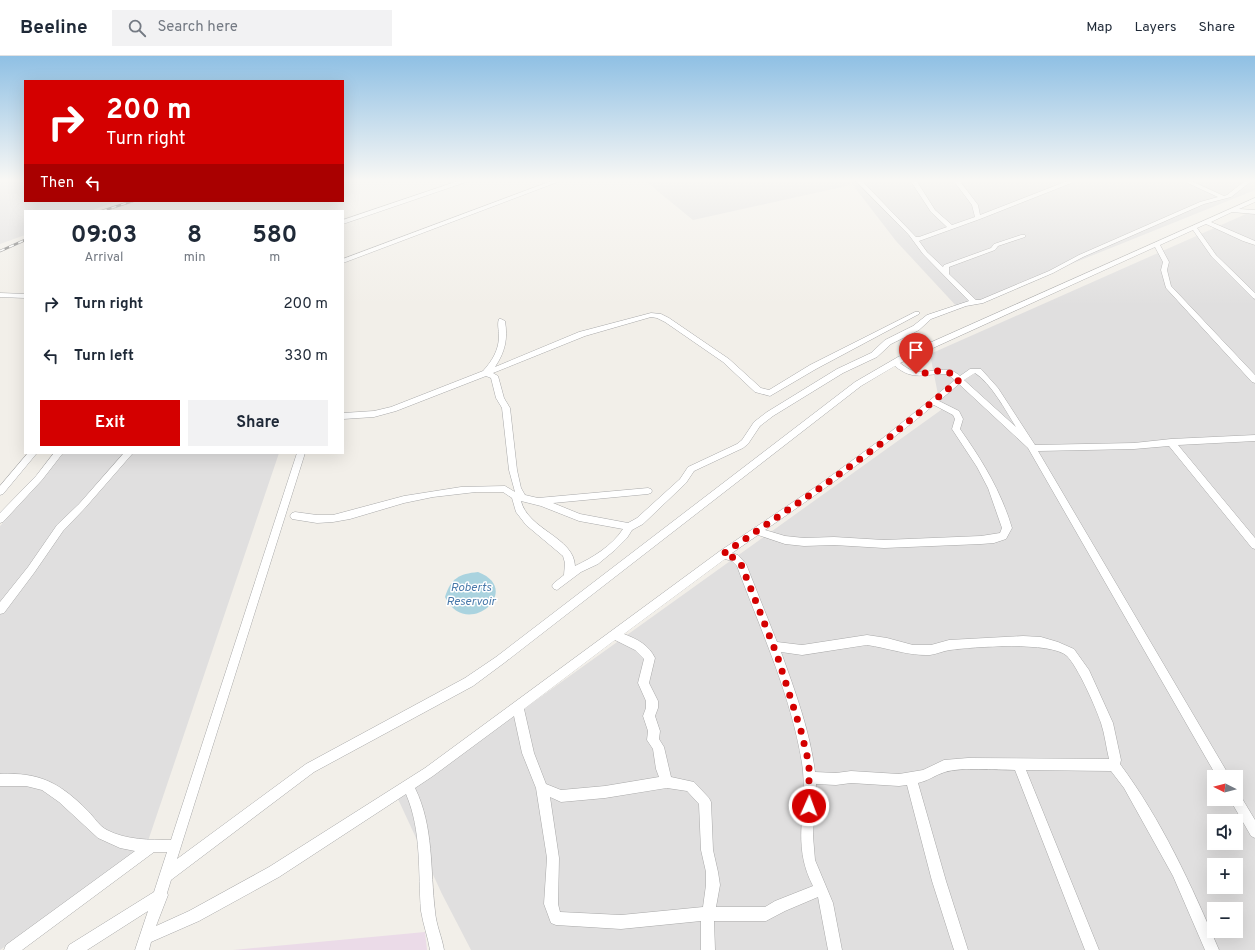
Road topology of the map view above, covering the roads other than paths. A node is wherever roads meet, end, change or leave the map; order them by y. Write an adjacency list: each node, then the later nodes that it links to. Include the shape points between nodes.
1 (450, 222): 13 (street)
2 (898, 222): 10 (street)
3 (944, 222): 7 (street)
4 (968, 222): 7 (street)
5 (1158, 222): 18 (street, via 1051,272)
6 (1207, 222): 8 (street); 11 (street)
7 (951, 228): 10 (street, via 922,238)
8 (1194, 228): 12 (street); 17 (street, via 1214,256)
9 (1023, 236): 14 (street, via 946,266)
10 (914, 238): 14 (street)
11 (1255, 243)
12 (1157, 245): 21 (street); 24 (street, via 1166,262 1164,270 1167,273 1168,287)
13 (344, 262)
14 (946, 275): 18 (street, via 970,299)
15 (0, 296): 16 (street)
16 (24, 296)
17 (1255, 298)
18 (978, 302): 40 (street, via 965,304 929,318 916,328 888,342 874,355 840,371 770,414 757,424 740,446 690,469 678,486 640,521)
19 (917, 313): 22 (street, via 813,367 770,393 763,394 720,356 667,320 651,315 582,334)
20 (501, 321): 22 (street, via 504,335 500,352)
21 (895, 362): 23 (street, via 910,373 946,371); 63 (street, via 858,384 481,673 430,704 310,768)
22 (486, 373): 26 (street, via 393,409 374,414); 36 (street, via 494,376 500,398 506,408 509,444)
23 (959, 380): 25 (street); 29 (street); 29 (street, via 971,372 980,372 999,395)
24 (1255, 380)
25 (934, 402): 41 (street, via 823,486); 41 (street, via 956,413 959,419 956,429 979,461 998,500 1007,528 1003,536 981,540 884,544 785,540)
26 (344, 416)
27 (1255, 438): 28 (street)
28 (1170, 442): 29 (street, via 1134,446); 42 (street)
29 (1033, 448): 52 (street)
30 (32, 454): 35 (street)
31 (58, 454): 39 (street)
32 (128, 454): 46 (street, via 60,528)
33 (300, 454): 62 (street)
34 (648, 491): 37 (street)
35 (0, 492)
36 (519, 497): 37 (street); 38 (street, via 512,496 506,489 464,489 430,494 325,519); 44 (street, via 516,503 523,515 569,557)
37 (538, 501): 40 (street, via 579,517)
38 (294, 516)
39 (0, 519)
40 (629, 527): 44 (street, via 624,536 612,547)
41 (756, 531): 43 (street)
42 (1255, 545)
43 (723, 554): 47 (street); 48 (street, via 735,558 741,564)
44 (569, 577): 45 (street)
45 (557, 586)
46 (0, 610)
47 (614, 636): 49 (street); 56 (street, via 638,645 650,658 643,683 652,701 649,716 654,731 653,740 658,747)
48 (774, 647): 51 (street, via 802,650 867,640 913,650 1023,640 1058,647 1070,652 1085,674 1107,723); 53 (street, via 801,731)
49 (518, 707): 57 (street); 58 (street, via 528,753)
50 (1018, 764): 51 (street); 54 (street, via 944,766 924,776); 75 (street)
51 (1114, 766): 76 (street, via 1128,784 1178,871)
52 (1220, 770)
53 (810, 778): 54 (street); 64 (street, via 807,833 809,860)
54 (911, 778): 74 (street)
55 (0, 780): 61 (street, via 19,778 48,786 100,833 114,840)
56 (667, 782): 58 (street, via 561,796); 66 (street, via 690,786 706,802 707,850 713,885)
57 (408, 786): 67 (street, via 274,872 194,916); 71 (street, via 416,800 425,846 428,913)
58 (542, 788): 66 (street, via 552,858 551,904 556,918 621,922)
59 (1240, 806): 60 (street)
60 (1255, 832)
61 (152, 846): 62 (street); 68 (street)
62 (176, 846): 63 (street)
63 (167, 875): 65 (street)
64 (821, 889): 66 (street, via 766,914); 73 (street)
65 (161, 895): 67 (street); 69 (street)
66 (709, 915): 72 (street)
67 (147, 937): 70 (street)
68 (11, 950)
69 (74, 950)
70 (142, 950)
71 (437, 950)
72 (708, 950)
73 (835, 950)
74 (961, 950)
75 (1092, 950)
76 (1212, 950)

